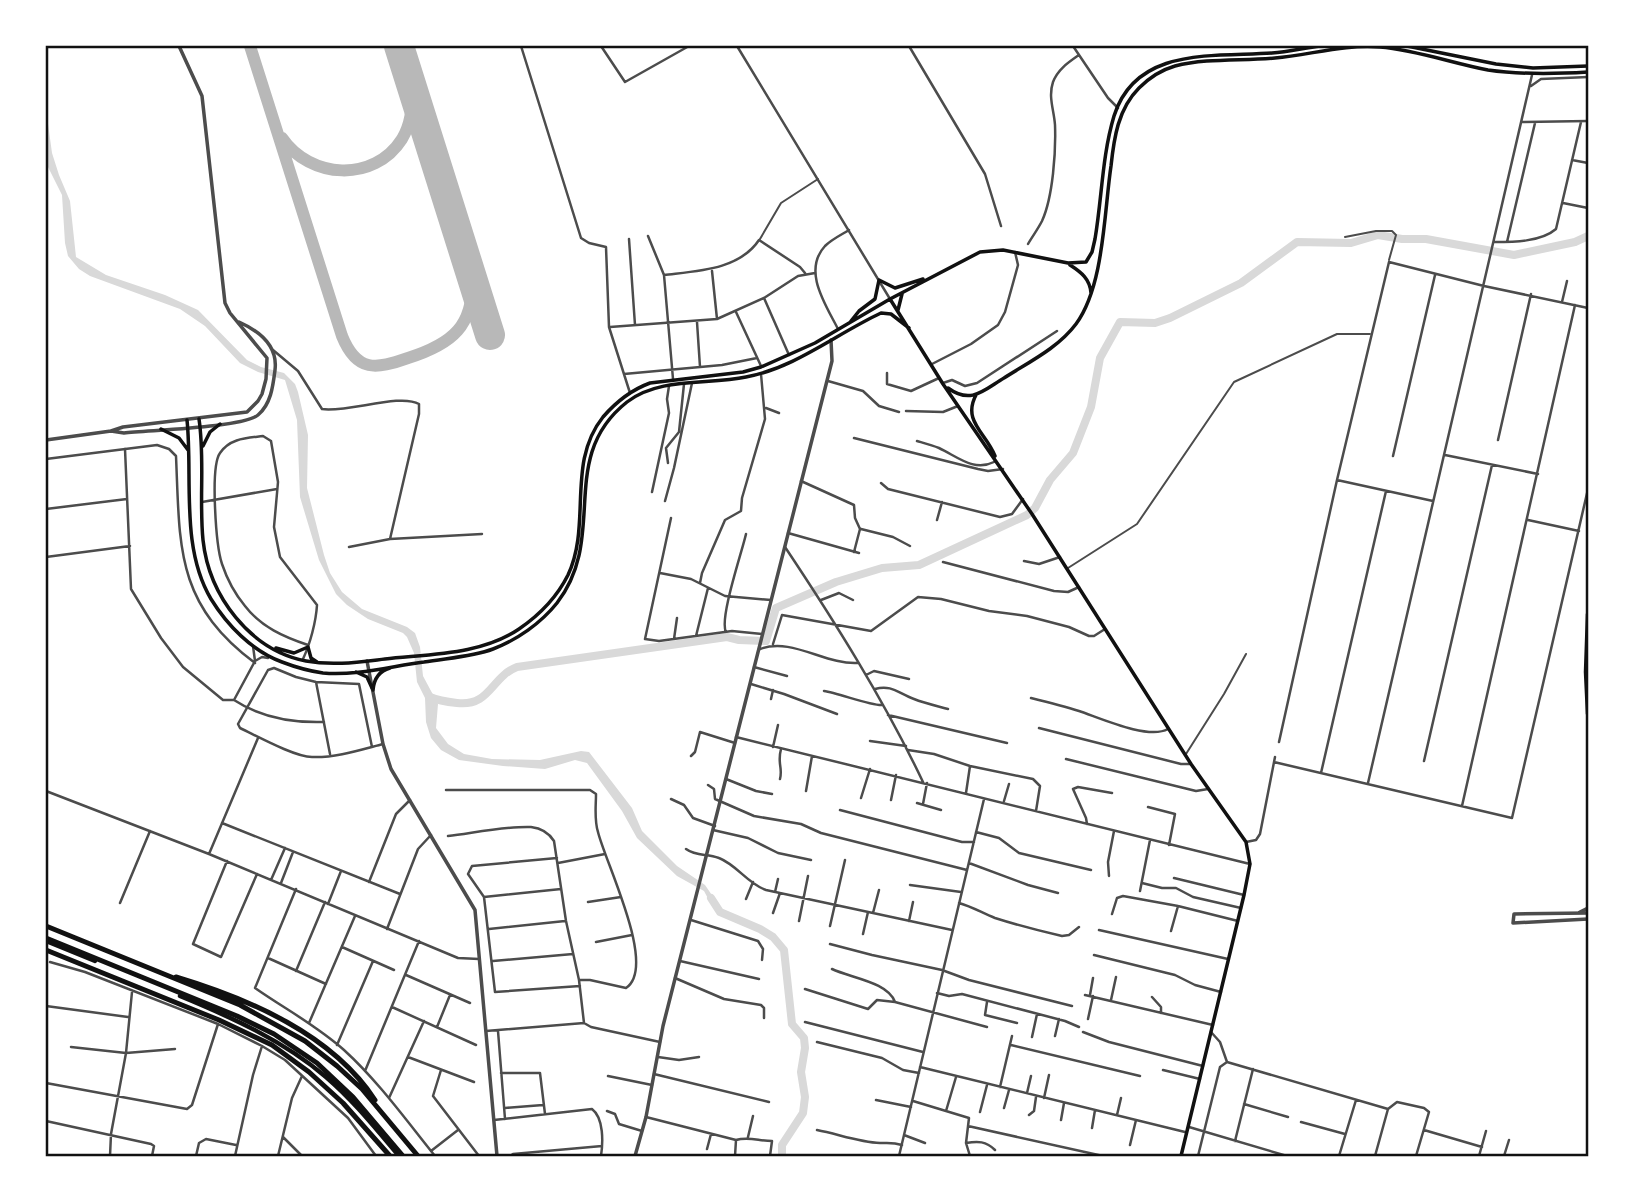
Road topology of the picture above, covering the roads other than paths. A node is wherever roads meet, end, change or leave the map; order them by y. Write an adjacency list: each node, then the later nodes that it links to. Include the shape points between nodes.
1 (179, 46): 57 (street, via 202,96 225,303)
2 (521, 46): 62 (street, via 581,238 606,247)
3 (601, 46): 4 (street, via 627,82)
4 (689, 46)
5 (737, 46): 22 (street)
6 (909, 46): 25 (street, via 985,174)
7 (1073, 46): 10 (street)
8 (1320, 46): 15 (main road, via 1170,61 1139,79)
9 (1407, 46): 11 (main road, via 1496,64)
10 (1079, 55): 15 (street); 33 (street, via 1059,71 1052,86 1055,143 1048,205)
11 (1588, 66)
12 (1532, 75): 13 (main road); 14 (street); 48 (main road, via 1366,46 1276,58 1200,61 1160,72 1132,96 1120,116)
13 (1588, 75): 14 (street, via 1541,79)
14 (1529, 88): 17 (street)
15 (1118, 108): 36 (main road, via 1106,153 1093,252 1086,262)
16 (1588, 121): 18 (street)
17 (1522, 122): 19 (street); 31 (street)
18 (1581, 122): 19 (street); 20 (street)
19 (1535, 124): 32 (street)
20 (1572, 160): 21 (street); 23 (street)
21 (1588, 163)
22 (819, 179): 26 (street); 30 (lane, via 781,203)
23 (1563, 202): 24 (street); 32 (street, via 1556,229 1550,234)
24 (1588, 208)
25 (1001, 226)
26 (850, 229): 39 (street, via 823,247); 43 (street)
27 (648, 236): 40 (street)
28 (1345, 237): 35 (lane, via 1392,231 1396,236)
29 (629, 239): 61 (street)
30 (759, 240): 37 (street, via 746,255); 38 (street)
31 (1494, 242): 32 (street); 45 (street)
32 (1507, 242)
33 (1028, 244)
34 (1015, 252): 36 (main road); 42 (main road, via 980,252); 73 (street, via 1018,265 998,325)
35 (1389, 262): 41 (street); 66 (street)
36 (1068, 263): 48 (main road, via 1084,274)
37 (711, 269): 40 (street); 56 (street)
38 (805, 273): 39 (street); 49 (street)
39 (815, 273): 64 (street)
40 (664, 275): 59 (street)
41 (1436, 275): 45 (street); 113 (street)
42 (925, 279): 43 (main road, via 895,288); 46 (main road)
43 (879, 280): 50 (street); 60 (main road, via 876,299)
44 (1567, 281): 51 (street)
45 (1484, 286): 47 (street); 112 (street)
46 (903, 291): 50 (main road); 55 (main road)
47 (1531, 294): 51 (street); 105 (street)
48 (1091, 296): 90 (main road, via 1063,338)
49 (764, 298): 54 (street); 70 (street)
50 (890, 299): 55 (main road); 60 (main road)
51 (1562, 302): 52 (street)
52 (1575, 305): 53 (street); 119 (street)
53 (1588, 308)
54 (736, 312): 56 (street); 72 (street)
55 (898, 312): 63 (main road)
56 (717, 320): 58 (street)
57 (237, 321): 69 (street); 96 (street, via 264,353 267,364 258,401 247,412)
58 (697, 321): 59 (street); 74 (street)
59 (667, 323): 61 (street); 77 (street)
60 (850, 323): 64 (main road)
61 (635, 325): 62 (street)
62 (610, 327): 79 (street)
63 (909, 328): 67 (main road, via 886,312); 73 (main road)
64 (838, 329): 70 (main road)
65 (1057, 331): 87 (street, via 973,385 952,380)
66 (1371, 334): 120 (street); 152 (lane, via 1337,334 1234,382 1137,524)
67 (831, 340): 68 (main road); 71 (street)
68 (822, 345): 71 (street); 80 (main road)
69 (274, 350): 98 (street, via 276,364 267,405 250,420); 143 (street, via 298,371 322,409 407,401 419,404)
70 (789, 355): 75 (main road)
71 (832, 355): 84 (street)
72 (757, 358): 74 (street); 75 (street)
73 (931, 364): 82 (main road)
74 (700, 367): 76 (street)
75 (761, 367): 81 (main road)
76 (689, 368): 77 (street); 81 (lane)
77 (672, 370): 79 (street); 83 (street)
78 (887, 373): 82 (street, via 887,384 911,391)
79 (624, 374): 89 (street)
80 (761, 374): 85 (main road); 92 (street)
81 (690, 377): 83 (main road)
82 (939, 378): 87 (main road)
83 (673, 379): 89 (main road)
84 (827, 380): 94 (street, via 863,391 879,406); 121 (street)
85 (692, 383): 86 (main road); 130 (street)
86 (684, 384): 88 (main road); 116 (street, via 679,432 666,447)
87 (943, 384): 90 (main road, via 961,396); 91 (main road)
88 (669, 386): 126 (street, via 670,413); 183 (main road, via 629,400 600,430 587,466 580,554 573,578 541,620 491,650)
89 (630, 393): 179 (main road, via 609,410 586,446 574,556 568,575 537,615 516,631 478,647)
90 (976, 395): 115 (main road, via 971,416)
91 (958, 406): 93 (street, via 943,412); 115 (main road)
92 (766, 408): 95 (street); 154 (street, via 741,511 725,520)
93 (906, 411)
94 (899, 412)
95 (779, 413)
96 (199, 419): 97 (street); 99 (main road)
97 (187, 420): 100 (main road); 102 (street)
98 (220, 424): 99 (street); 111 (main road, via 206,437)
99 (200, 425): 100 (street); 108 (main road)
100 (187, 427): 101 (street); 107 (main road)
101 (161, 429): 102 (street); 110 (main road, via 180,438)
102 (111, 431): 104 (street)
103 (853, 438): 118 (street, via 978,469)
104 (46, 440)
105 (1498, 440)
106 (916, 441): 115 (street, via 976,466)
107 (188, 443): 108 (main road, via 195,438); 110 (main road)
108 (202, 443): 111 (main road)
109 (125, 448): 114 (street); 127 (street); 178 (street, via 163,446 176,456 181,548 192,587 224,637)
110 (189, 452): 170 (main road, via 191,535 199,570 221,614)
111 (202, 453): 132 (main road)
112 (1444, 455): 117 (street); 131 (street)
113 (1392, 456)
114 (46, 458)
115 (997, 459): 118 (main road)
116 (668, 463)
117 (1492, 465): 119 (street); 225 (street)
118 (1003, 469): 128 (main road)
119 (1538, 474): 137 (street)
120 (1337, 480): 125 (street); 212 (street)
121 (801, 481): 138 (street, via 852,504); 140 (street)
122 (881, 483): 133 (street, via 888,489)
123 (277, 489): 129 (street); 129 (street, via 270,439 237,440 221,450 215,462); 173 (street, via 274,527 280,557 317,605)
124 (1588, 489): 139 (street)
125 (1386, 491): 131 (street); 231 (street)
126 (652, 492)
127 (127, 499): 134 (street); 144 (street)
128 (1023, 499): 133 (street, via 1004,517); 149 (main road)
129 (216, 500): 132 (street); 173 (street, via 217,545 235,591 272,631)
130 (665, 501)
131 (1433, 501): 237 (street)
132 (202, 502): 172 (main road, via 207,568 228,608)
133 (942, 502): 136 (street)
134 (46, 509)
135 (671, 517): 153 (street)
136 (937, 520)
137 (1528, 520): 139 (street); 256 (street)
138 (860, 529): 140 (street, via 857,552); 145 (street)
139 (1579, 531): 256 (street, via 1512,818)
140 (788, 533): 147 (street)
141 (482, 534): 143 (street)
142 (746, 534): 157 (street)
143 (390, 539): 146 (street)
144 (130, 546): 148 (street); 198 (street, via 131,589 161,638 183,667 223,700)
145 (910, 546)
146 (349, 547)
147 (785, 547): 158 (street); 160 (street)
148 (46, 556)
149 (1060, 557): 150 (street, via 1039,564); 152 (main road)
150 (1024, 561)
151 (943, 562): 156 (street, via 1061,592)
152 (1067, 568): 156 (main road)
153 (659, 573): 154 (street); 169 (street, via 645,638)
154 (700, 583): 155 (street)
155 (708, 587): 157 (street); 168 (street)
156 (1079, 587): 165 (main road)
157 (729, 597): 158 (street); 166 (street, via 723,625)
158 (771, 600): 167 (street)
159 (853, 600): 160 (street, via 839,593)
160 (820, 601): 164 (street)
161 (1588, 614): 163 (highway)
162 (677, 618): 169 (street)
163 (1588, 620): 203 (highway)
164 (834, 625): 165 (street, via 871,631 918,597 1027,616 1089,636); 171 (street, via 784,614); 182 (street)
165 (1105, 629): 208 (main road)
166 (726, 632): 167 (street); 168 (street)
167 (762, 635): 174 (street)
168 (696, 636): 169 (street)
169 (674, 639)
170 (250, 643): 177 (main road); 178 (street)
171 (773, 644): 174 (street); 182 (street)
172 (268, 645): 173 (main road, via 294,653); 176 (main road)
173 (308, 646): 176 (street); 181 (main road)
174 (758, 649): 184 (street)
175 (1246, 654): 219 (lane)
176 (302, 660): 180 (main road); 181 (main road)
177 (278, 661): 178 (street, via 262,657); 180 (main road)
178 (255, 662): 198 (street)
179 (367, 662): 181 (main road); 185 (street)
180 (284, 663): 186 (main road, via 323,673)
181 (318, 663)
182 (858, 663): 187 (street)
183 (405, 664): 185 (main road); 192 (main road, via 379,674)
184 (754, 667): 188 (street); 191 (street)
185 (368, 669): 186 (main road); 192 (street)
186 (354, 671): 192 (main road, via 367,677)
187 (865, 675): 189 (street, via 877,671); 194 (street)
188 (787, 676)
189 (909, 679)
190 (316, 682): 200 (street, via 270,667); 205 (street); 215 (street, via 360,686)
191 (750, 684): 193 (street); 210 (street)
192 (373, 690): 214 (street)
193 (773, 690): 197 (street); 202 (street)
194 (874, 690): 199 (street); 201 (street, via 893,688)
195 (824, 691): 199 (street)
196 (1031, 698): 208 (street, via 1106,722 1160,733)
197 (771, 699)
198 (234, 700): 200 (street)
199 (882, 705): 204 (street)
200 (246, 708): 205 (street, via 275,717); 209 (street, via 238,727)
201 (948, 709)
202 (836, 714)
203 (1588, 714)
204 (888, 715): 213 (street); 217 (street)
205 (324, 722): 220 (street)
206 (778, 724): 216 (street)
207 (1038, 728): 227 (street)
208 (1168, 729): 219 (main road)
209 (258, 736): 220 (street, via 304,756); 230 (street)
210 (736, 740): 216 (street); 221 (street, via 700,732); 234 (street)
211 (870, 741): 217 (street)
212 (1279, 742)
213 (1007, 743)
214 (383, 744): 215 (street); 250 (street, via 391,769)
215 (372, 747): 220 (street)
216 (774, 747): 218 (street)
217 (907, 748): 228 (street); 236 (street)
218 (781, 749): 222 (street); 235 (street)
219 (1186, 754): 227 (main road)
220 (330, 756)
221 (691, 756)
222 (812, 756): 229 (street); 243 (street)
223 (1275, 757): 226 (street)
224 (1066, 759): 240 (street, via 1196,791)
225 (1424, 761)
226 (1274, 762): 231 (street); 271 (street, via 1260,834)
227 (1191, 764): 240 (main road)
228 (970, 766): 244 (street); 260 (street, via 1038,782)
229 (870, 769): 233 (street); 248 (street)
230 (244, 773): 232 (street); 261 (street)
231 (1321, 773): 237 (street)
232 (249, 775)
233 (896, 775): 236 (street); 251 (street)
234 (726, 779): 246 (street); 252 (street)
235 (780, 779)
236 (925, 782): 244 (street); 255 (street)
237 (1368, 783): 256 (street)
238 (1009, 784): 253 (street)
239 (708, 785): 252 (street)
240 (1208, 789): 271 (main road)
241 (446, 790): 277 (street, via 594,792 596,824)
242 (46, 791): 264 (street)
243 (806, 791)
244 (966, 793): 247 (street)
245 (1112, 793): 262 (street, via 1075,788)
246 (772, 794)
247 (984, 797): 253 (street); 266 (street)
248 (861, 798)
249 (671, 799): 263 (street)
250 (410, 800): 267 (street); 295 (street, via 396,814)
251 (891, 800)
252 (720, 802): 263 (street); 286 (street, via 754,816 801,824)
253 (1004, 802): 260 (street)
254 (917, 803): 255 (street)
255 (923, 804): 259 (street)
256 (1462, 806)
257 (1148, 807): 272 (street, via 1175,814)
258 (840, 810): 270 (street)
259 (941, 810)
260 (1036, 811): 262 (street)
261 (222, 823): 273 (street); 276 (street)
262 (1087, 824): 265 (street)
263 (714, 828): 278 (street); 280 (street, via 778,853)
264 (150, 831): 276 (street); 315 (street)
265 (1114, 831): 269 (street); 291 (street)
266 (976, 832): 270 (street); 287 (street, via 999,838 1019,853)
267 (431, 835): 307 (street, via 418,849); 352 (street, via 473,905)
268 (448, 836): 279 (street, via 530,827 545,831 554,841)
269 (1150, 840): 272 (street); 298 (street)
270 (974, 842): 284 (street)
271 (1246, 842): 285 (main road)
272 (1169, 845): 285 (street)
273 (285, 848): 275 (street); 294 (street)
274 (686, 849): 278 (street)
275 (293, 852): 288 (street); 297 (street)
276 (209, 854): 282 (street)
277 (605, 854): 283 (street); 310 (street)
278 (707, 854): 296 (street, via 722,859); 326 (street)
279 (557, 858): 283 (street); 309 (street, via 470,867 469,876)
280 (811, 860)
281 (845, 860): 318 (street)
282 (227, 861): 289 (street); 289 (street, via 193,944 221,957)
283 (558, 863): 301 (street)
284 (969, 863): 286 (street); 306 (street)
285 (1250, 864): 308 (main road)
286 (967, 870): 305 (street)
287 (1091, 870)
288 (341, 871): 295 (street); 316 (street)
289 (257, 874): 294 (street)
290 (808, 876): 311 (street)
291 (1109, 876)
292 (1174, 878): 308 (street)
293 (778, 879): 304 (street)
294 (271, 880): 297 (street)
295 (369, 882): 307 (street)
296 (753, 882): 304 (street); 312 (street)
297 (281, 883): 300 (street)
298 (1142, 883): 303 (street); 320 (street)
299 (910, 885): 305 (street)
300 (296, 889): 316 (street); 351 (street)
301 (561, 889): 309 (street); 328 (street)
302 (879, 890): 322 (street)
303 (1140, 891)
304 (778, 892): 311 (street); 323 (street)
305 (961, 892): 317 (street)
306 (1058, 893)
307 (400, 894): 335 (street)
308 (1244, 895): 320 (main road)
309 (484, 897): 336 (street)
310 (621, 897): 313 (street); 341 (street)
311 (804, 897): 318 (street); 329 (street)
312 (746, 899)
313 (588, 902)
314 (913, 902): 330 (street)
315 (120, 903)
316 (327, 903): 325 (street); 362 (street)
317 (959, 903): 334 (street, via 1062,936 1069,936); 337 (street)
318 (834, 904): 322 (street); 333 (street)
319 (1178, 906): 324 (street, via 1120,896); 331 (street); 339 (street)
320 (1241, 908): 331 (main road)
321 (1588, 911): 327 (street, via 1514,914 1513,922)
322 (870, 912): 330 (street); 340 (street)
323 (773, 913)
324 (1112, 914)
325 (355, 915): 335 (street); 346 (street)
326 (690, 920): 354 (street, via 758,941); 357 (street)
327 (1588, 920)
328 (566, 921): 336 (street); 349 (street)
329 (799, 921)
330 (909, 921): 337 (street)
331 (1238, 921): 353 (main road)
332 (46, 925): 363 (highway); 479 (highway, via 272,1020 337,1066)
333 (830, 926)
334 (1079, 926)
335 (387, 929): 343 (street)
336 (489, 929): 356 (street)
337 (952, 930): 361 (street)
338 (1099, 930): 353 (street)
339 (1171, 931)
340 (863, 934)
341 (632, 935): 344 (street); 369 (street, via 638,956 630,986)
342 (46, 940): 348 (highway); 516 (highway, via 274,1034 353,1097)
343 (419, 941): 352 (street, via 458,958); 364 (street)
344 (596, 942)
345 (830, 944): 361 (street)
346 (342, 947): 355 (street); 370 (street)
347 (46, 950): 348 (highway); 515 (highway, via 272,1045 343,1103)
348 (68, 950): 516 (highway, via 224,1014 293,1052 359,1108)
349 (573, 954): 356 (street); 369 (street)
350 (1094, 954): 375 (street)
351 (267, 958): 362 (street); 395 (street, via 255,988)
352 (479, 959): 403 (street)
353 (1228, 959): 375 (main road)
354 (762, 960)
355 (373, 961): 360 (street); 412 (street)
356 (491, 961): 371 (street, via 497,993)
357 (680, 961): 366 (street); 368 (street)
358 (50, 962): 373 (street)
359 (832, 969): 380 (street, via 879,985)
360 (394, 970)
361 (942, 970): 374 (street); 384 (street)
362 (296, 971): 370 (street)
363 (164, 973): 479 (highway, via 223,991 283,1020 327,1050 364,1084); 517 (highway, via 263,1016 325,1056 364,1091)
364 (405, 975): 376 (street); 385 (street)
365 (1116, 977): 379 (street)
366 (675, 978): 390 (street, via 724,999 761,1005); 410 (street)
367 (1093, 978): 377 (street)
368 (760, 979)
369 (579, 980): 371 (street)
370 (326, 984): 395 (street)
371 (580, 986): 396 (street)
372 (805, 989): 380 (street, via 867,1009 877,1000)
373 (132, 992): 389 (street); 398 (street)
374 (937, 992): 381 (street); 386 (street)
375 (1221, 992): 399 (main road)
376 (450, 995): 382 (street); 400 (street)
377 (1089, 995): 379 (street); 391 (street)
378 (1152, 997): 387 (street)
379 (1111, 1000): 387 (street)
380 (895, 1002): 386 (street)
381 (987, 1002): 388 (street); 397 (street, via 985,1015)
382 (470, 1003)
383 (46, 1006): 389 (street)
384 (1072, 1006)
385 (391, 1007): 393 (street); 429 (street)
386 (933, 1012): 401 (street); 418 (street)
387 (1161, 1013): 399 (street)
388 (1037, 1014): 392 (street); 408 (street)
389 (128, 1017): 419 (street)
390 (764, 1017)
391 (1088, 1019)
392 (1059, 1020): 402 (street); 409 (street)
393 (424, 1021): 400 (street); 420 (street)
394 (805, 1022): 418 (street)
395 (309, 1023): 412 (street)
396 (584, 1023): 404 (street); 410 (street)
397 (1017, 1023)
398 (218, 1024): 415 (street); 447 (street, via 190,1108)
399 (1213, 1025): 406 (main road)
400 (437, 1027): 413 (street)
401 (988, 1027)
402 (1079, 1027)
403 (486, 1031): 404 (street); 475 (street)
404 (498, 1031): 430 (street)
405 (1083, 1032): 424 (street)
406 (1211, 1032): 423 (street); 424 (main road)
407 (1013, 1036): 414 (street)
408 (1032, 1037)
409 (1055, 1037)
410 (660, 1042): 421 (street)
411 (817, 1042): 432 (street, via 882,1058)
412 (337, 1045): 429 (street)
413 (476, 1045)
414 (1011, 1045): 437 (street); 444 (street)
415 (262, 1046): 434 (street); 502 (street)
416 (71, 1047): 419 (street)
417 (175, 1049): 419 (street)
418 (923, 1052): 425 (street)
419 (125, 1054): 447 (street)
420 (408, 1057): 427 (street); 449 (street)
421 (657, 1057): 422 (street); 431 (street)
422 (699, 1057)
423 (1227, 1062): 426 (street); 488 (street, via 1220,1066)
424 (1203, 1066): 439 (main road)
425 (920, 1067): 432 (street); 438 (street)
426 (1253, 1069): 454 (street); 457 (street)
427 (441, 1070): 440 (street); 483 (street, via 432,1095)
428 (1163, 1070): 439 (street)
429 (365, 1071): 449 (street)
430 (501, 1073): 458 (street, via 540,1073); 461 (street)
431 (654, 1073): 442 (street); 455 (street)
432 (919, 1073): 453 (street)
433 (1049, 1075): 450 (street)
434 (303, 1076): 493 (street, via 292,1098); 514 (street, via 348,1118)
435 (608, 1076): 442 (street)
436 (1031, 1076): 446 (street)
437 (1140, 1076)
438 (956, 1077): 443 (street); 465 (street)
439 (1200, 1079): 482 (main road)
440 (474, 1082)
441 (46, 1083): 447 (street)
442 (652, 1085): 471 (street)
443 (987, 1085): 444 (street); 466 (street)
444 (1000, 1088): 445 (street)
445 (1009, 1090): 446 (street); 460 (street)
446 (1027, 1094): 448 (street)
447 (118, 1095): 489 (street)
448 (1037, 1097): 450 (street); 468 (street)
449 (389, 1098): 507 (street)
450 (1044, 1098): 456 (street)
451 (1121, 1098): 469 (street)
452 (876, 1100): 459 (street)
453 (912, 1100): 459 (street); 465 (street)
454 (1356, 1100): 462 (street); 491 (street)
455 (769, 1102)
456 (1064, 1103): 463 (street); 474 (street)
457 (1244, 1104): 472 (street); 497 (street)
458 (543, 1105): 461 (street); 467 (street)
459 (911, 1107): 492 (street)
460 (1004, 1108)
461 (504, 1109): 473 (street)
462 (1388, 1109): 485 (street, via 1397,1101 1427,1109); 533 (street)
463 (1095, 1110): 469 (street); 481 (street)
464 (607, 1111): 486 (street, via 615,1114 619,1125)
465 (946, 1111): 480 (street, via 969,1118)
466 (980, 1112)
467 (545, 1114): 473 (street); 503 (street, via 592,1109 597,1113)
468 (1029, 1115)
469 (1117, 1115): 476 (street)
470 (753, 1116): 494 (street)
471 (646, 1117): 486 (street); 490 (street)
472 (1288, 1117)
473 (505, 1119): 475 (street)
474 (1060, 1119)
475 (494, 1120): 520 (street)
476 (1136, 1120): 482 (street); 501 (street)
477 (46, 1121): 489 (street)
478 (1301, 1122): 491 (street)
479 (390, 1123): 517 (highway)
480 (968, 1126): 499 (street); 528 (street)
481 (1092, 1128)
482 (1188, 1129): 488 (street); 529 (main road)
483 (458, 1130): 507 (street); 519 (street)
484 (817, 1130): 500 (street)
485 (1424, 1130): 504 (street); 534 (street)
486 (642, 1131): 523 (street)
487 (1486, 1131): 504 (street)
488 (1204, 1132): 497 (street); 530 (street)
489 (111, 1134): 508 (street); 509 (street, via 153,1146)
490 (711, 1134): 495 (street); 505 (street)
491 (1345, 1134): 532 (street)
492 (904, 1135): 498 (street); 500 (street)
493 (283, 1137): 512 (street); 513 (street)
494 (748, 1137): 495 (street); 525 (street, via 772,1141)
495 (736, 1140): 524 (street)
496 (1509, 1140): 536 (street)
497 (1235, 1141): 531 (street)
498 (925, 1143)
499 (966, 1143): 506 (street, via 981,1142); 527 (street)
500 (902, 1145): 526 (street)
501 (1130, 1145)
502 (238, 1146): 510 (street, via 206,1139 199,1143); 511 (street)
503 (602, 1146): 521 (street); 522 (street)
504 (1482, 1147): 535 (street)
505 (708, 1149)
506 (995, 1150)
507 (431, 1151): 518 (street)
508 (110, 1157)
509 (152, 1157)
510 (196, 1157)
511 (235, 1157)
512 (278, 1157)
513 (302, 1157)
514 (376, 1157)
515 (390, 1157)
516 (401, 1157)
517 (418, 1157)
518 (435, 1157)
519 (479, 1157)
520 (497, 1157)
521 (510, 1157)
522 (601, 1157)
523 (635, 1157)
524 (735, 1157)
525 (770, 1157)
526 (899, 1157)
527 (970, 1157)
528 (1103, 1157)
529 (1181, 1157)
530 (1198, 1157)
531 (1287, 1157)
532 (1339, 1157)
533 (1376, 1157)
534 (1416, 1157)
535 (1479, 1157)
536 (1504, 1157)

